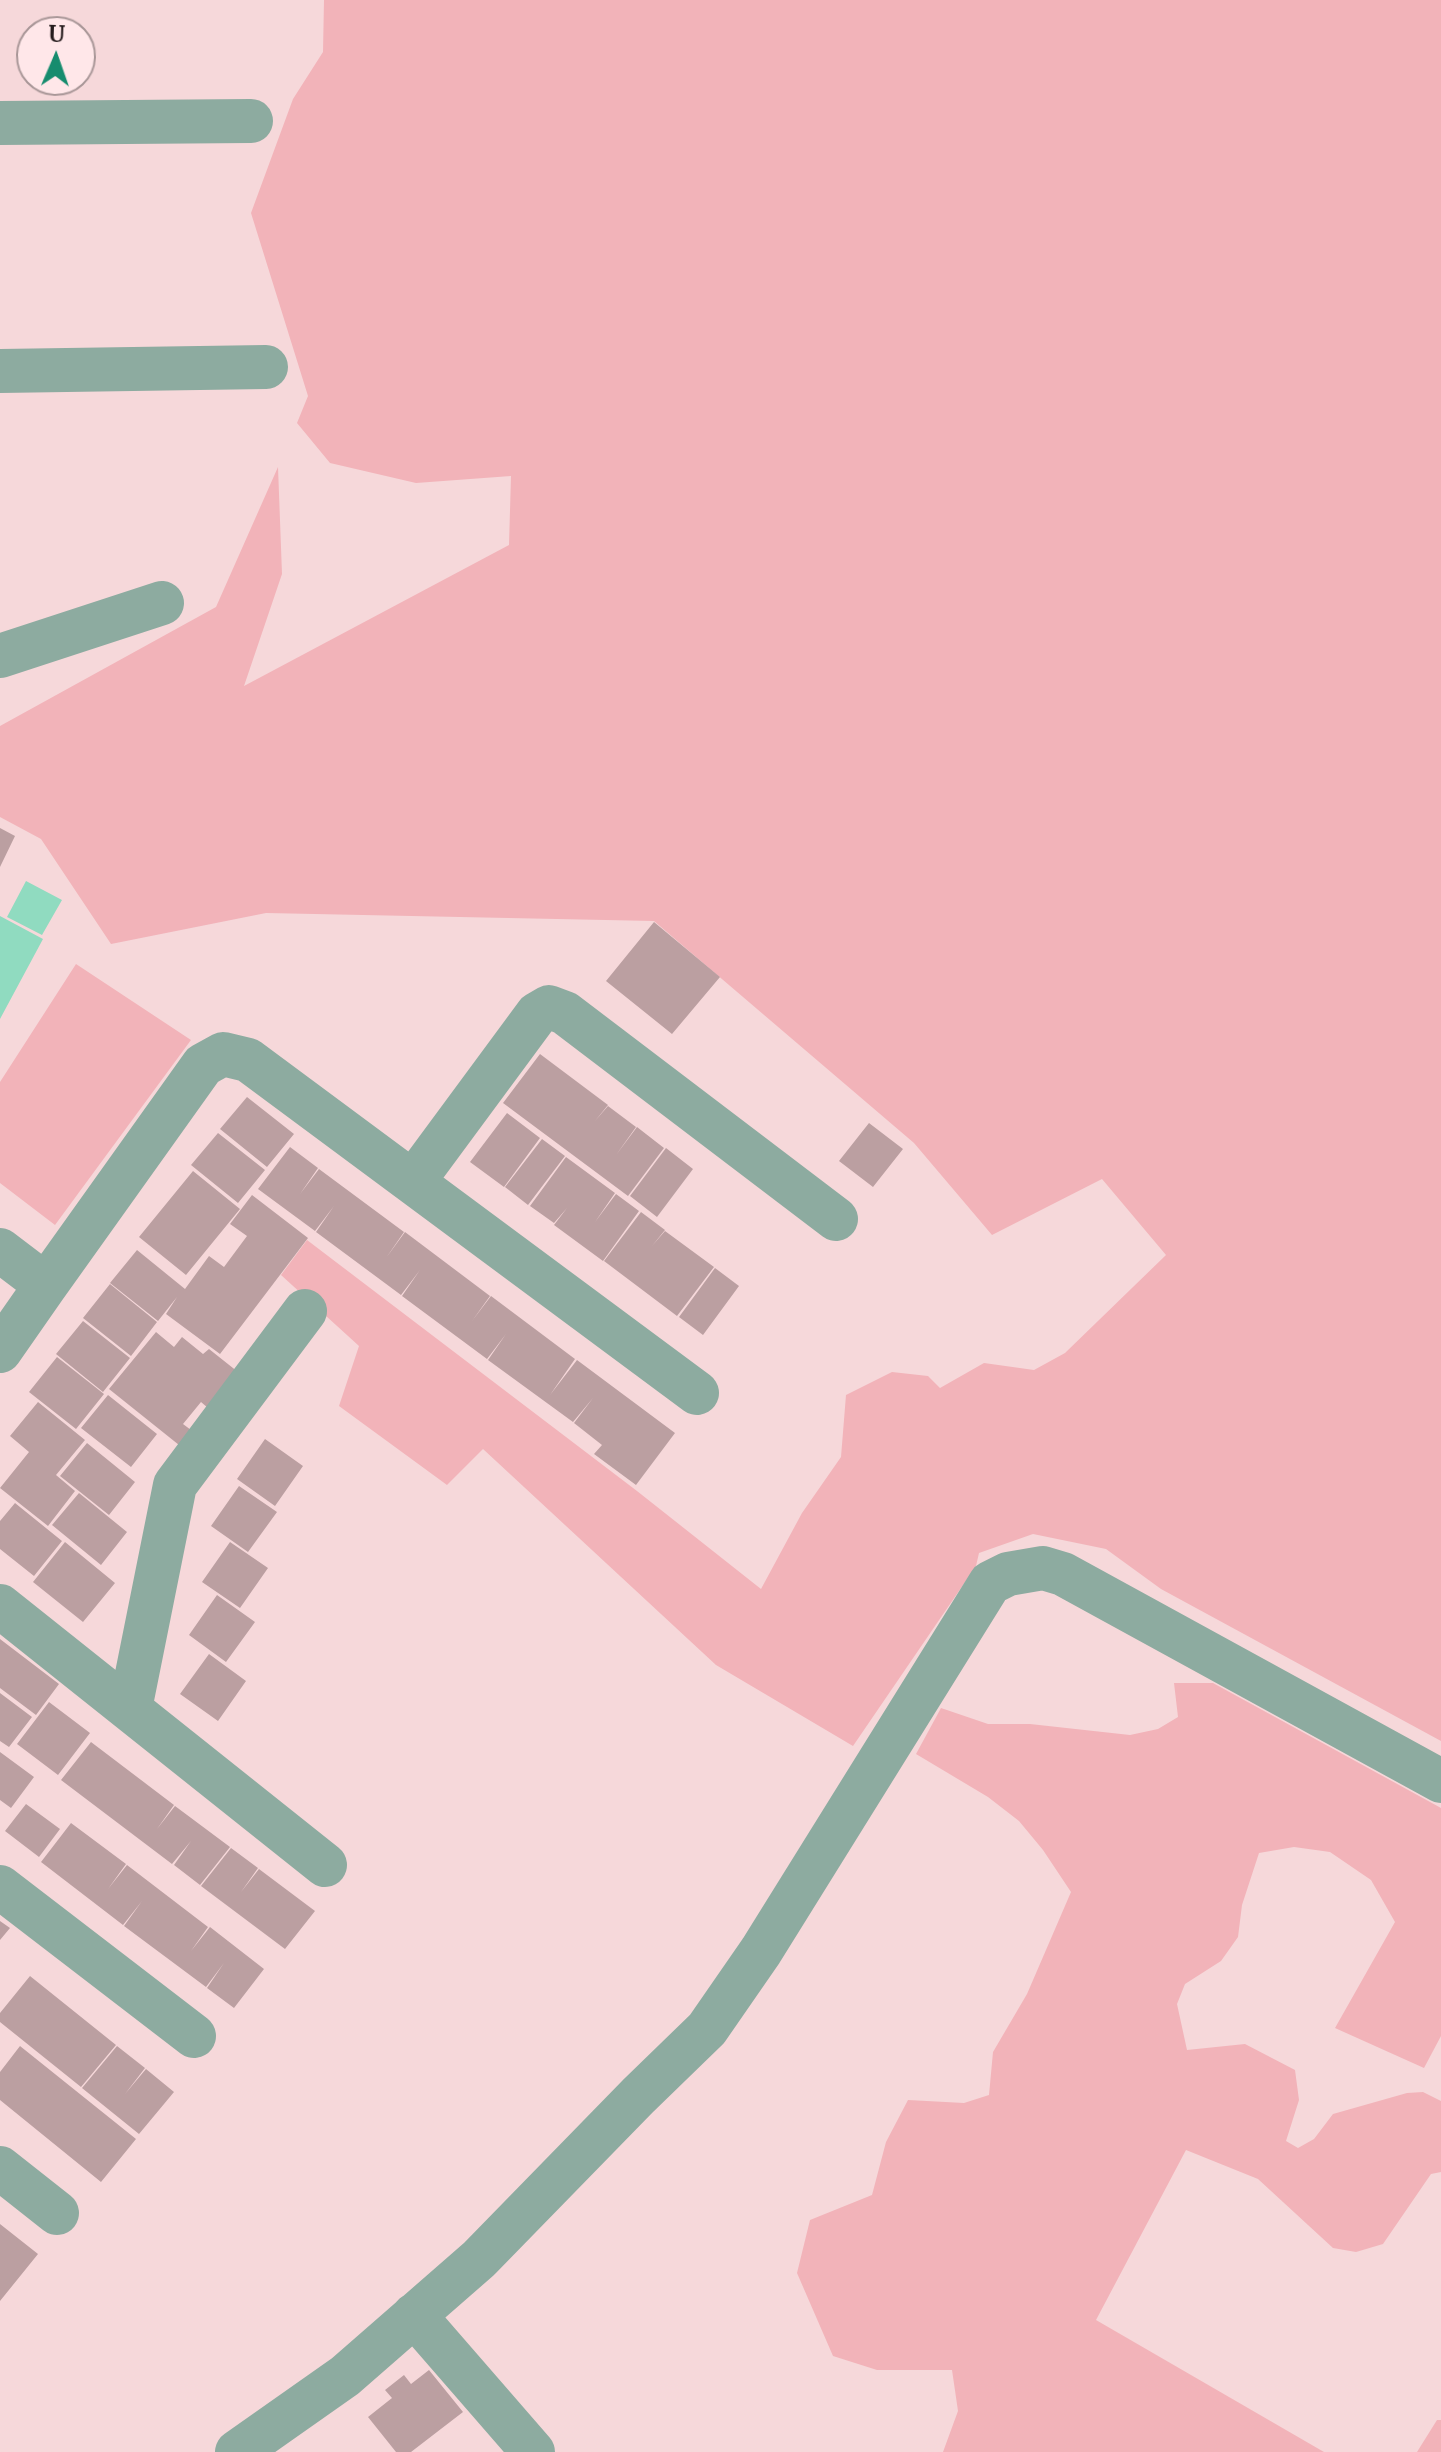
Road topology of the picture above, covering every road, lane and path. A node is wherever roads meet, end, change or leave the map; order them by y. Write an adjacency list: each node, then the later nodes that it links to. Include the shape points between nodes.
1 (251, 121): 2 (street)
2 (0, 123)
3 (266, 367): 4 (street)
4 (0, 371)
5 (162, 603): 6 (street)
6 (0, 656)
7 (413, 1182): 8 (street, via 537,1014 549,1007 565,1013); 10 (street, via 248,1060 223,1054 203,1065); 13 (street)
8 (836, 1219)
9 (0, 1250): 10 (street)
10 (46, 1285): 12 (street)
11 (305, 1311): 15 (street, via 175,1485)
12 (0, 1351)
13 (697, 1393)
14 (0, 1606): 15 (street)
15 (130, 1709): 17 (street)
16 (1441, 1781): 22 (street, via 1063,1574 1043,1568 990,1583 707,2029 479,2259)
17 (325, 1865)
18 (0, 1887): 19 (street)
19 (194, 2036)
20 (0, 2168): 21 (street)
21 (57, 2213)
22 (414, 2315): 23 (street, via 345,2376); 24 (street)
23 (237, 2452)
24 (533, 2452)

